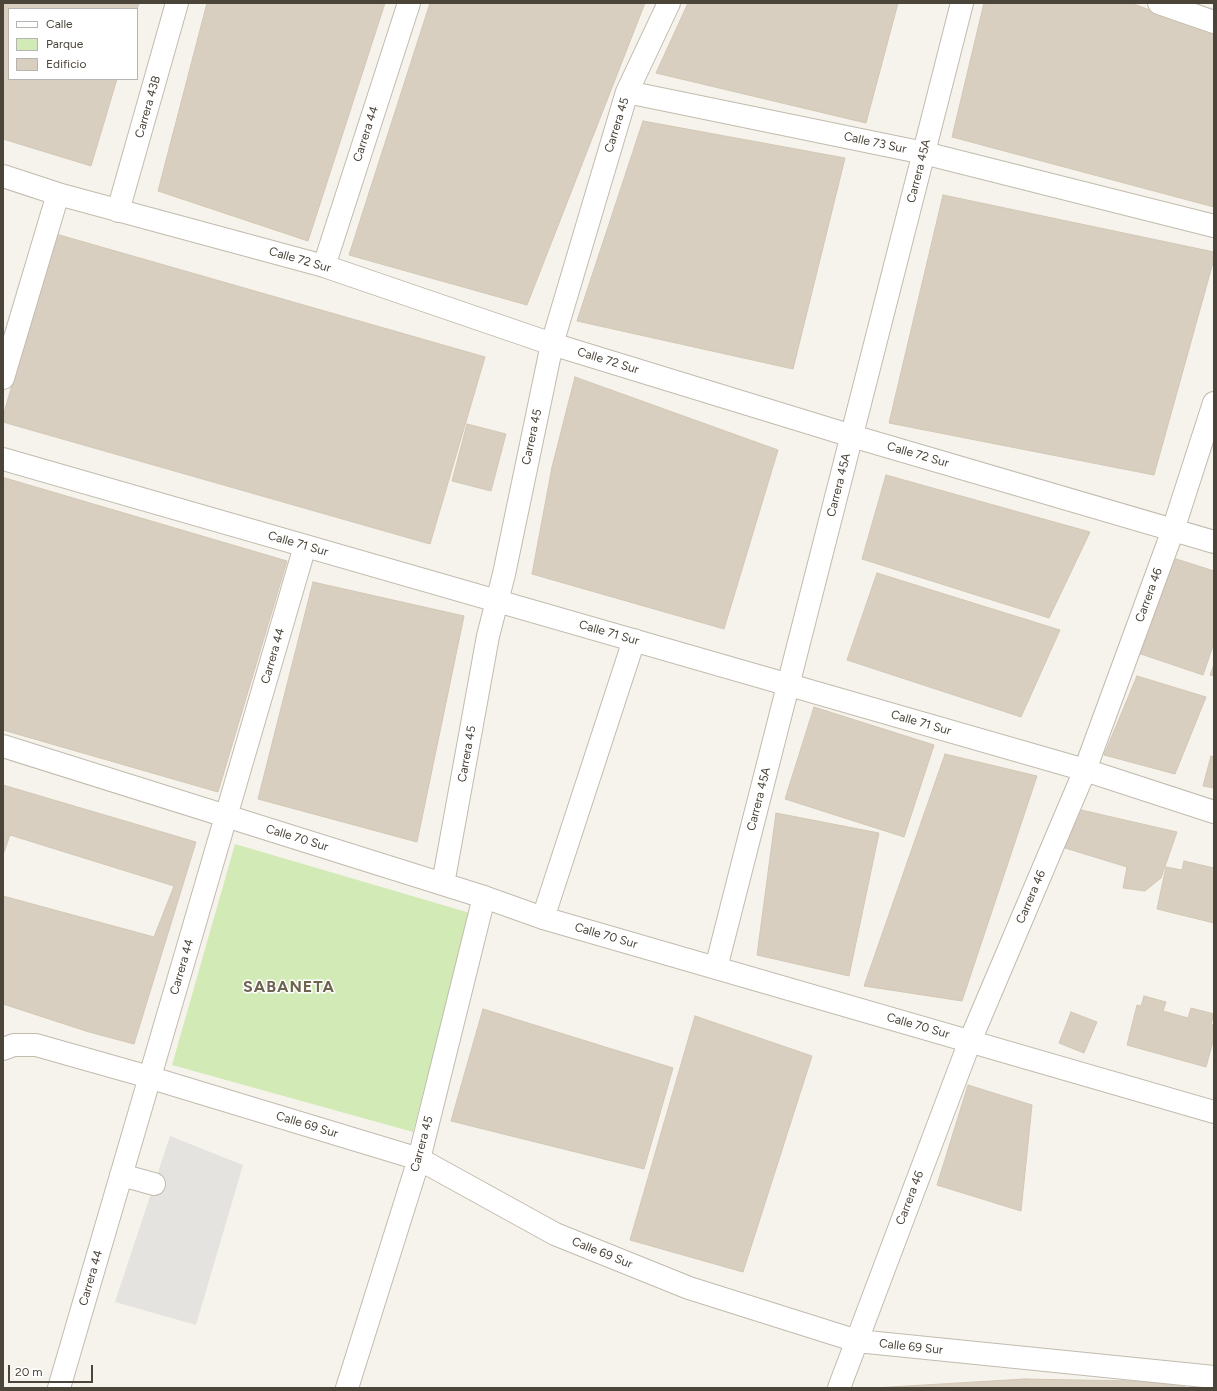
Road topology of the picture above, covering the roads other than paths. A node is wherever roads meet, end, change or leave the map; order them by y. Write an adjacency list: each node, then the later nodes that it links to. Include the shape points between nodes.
1 (177, 3): 11 (street, Carrera 43B)
2 (408, 3): 13 (street, Carrera 44)
3 (668, 3): 7 (street, Carrera 45)
4 (962, 3): 8 (street, Carrera 45A)
5 (1159, 3): 6 (street)
6 (1214, 22)
7 (627, 92): 8 (street, Calle 73 Sur); 14 (street, Carrera 45)
8 (924, 153): 12 (street, Calle 73 Sur); 17 (street, Carrera 45A)
9 (3, 176): 10 (street, Calle 72 Sur)
10 (58, 194): 11 (street, Calle 72 Sur); 15 (street)
11 (118, 211): 13 (street, Calle 72 Sur)
12 (1214, 226)
13 (324, 266): 14 (street, Calle 72 Sur)
14 (552, 344): 17 (street, Calle 72 Sur); 22 (street, Carrera 45)
15 (3, 378)
16 (1214, 403): 19 (street, Carrera 46)
17 (852, 436): 19 (street, Calle 72 Sur); 24 (street, Carrera 45A)
18 (3, 459): 21 (street, Calle 71 Sur)
19 (1173, 530): 20 (street, Calle 72 Sur); 26 (street, Carrera 46)
20 (1214, 542)
21 (305, 546): 22 (street, Calle 71 Sur); 28 (street, Carrera 44)
22 (497, 601): 23 (street, Calle 71 Sur); 29 (street, Carrera 45, via 488,636)
23 (634, 640): 24 (street, Calle 71 Sur); 31 (street)
24 (788, 685): 26 (street, Calle 71 Sur); 32 (street, Carrera 45A)
25 (3, 746): 28 (street, Calle 70 Sur)
26 (1085, 770): 27 (street, Calle 71 Sur); 33 (street, Carrera 46)
27 (1214, 812)
28 (226, 816): 29 (street, Calle 70 Sur); 35 (street, Carrera 44)
29 (443, 884): 30 (street, Calle 70 Sur)
30 (484, 897): 31 (street, Calle 70 Sur); 37 (street, Carrera 45)
31 (543, 918): 32 (street, Calle 70 Sur)
32 (716, 968): 33 (street, Calle 70 Sur)
33 (970, 1041): 36 (street, Calle 70 Sur); 40 (street, Carrera 46)
34 (8, 1047): 35 (street, Calle 69 Sur, via 36,1045)
35 (150, 1077): 37 (street, Calle 69 Sur); 38 (street, Carrera 44)
36 (1214, 1112)
37 (419, 1159): 41 (street, Calle 69 Sur, via 555,1234 689,1288); 45 (street, Carrera 45)
38 (121, 1175): 39 (street); 44 (street, Carrera 44)
39 (154, 1184)
40 (869, 1307): 41 (street, Carrera 46); 42 (street, via 873,1323 884,1337)
41 (857, 1342): 42 (street, Calle 69 Sur); 46 (street, Carrera 46)
42 (899, 1346): 43 (street, Calle 69 Sur)
43 (1211, 1380)
44 (59, 1388)
45 (347, 1388)
46 (839, 1388)

